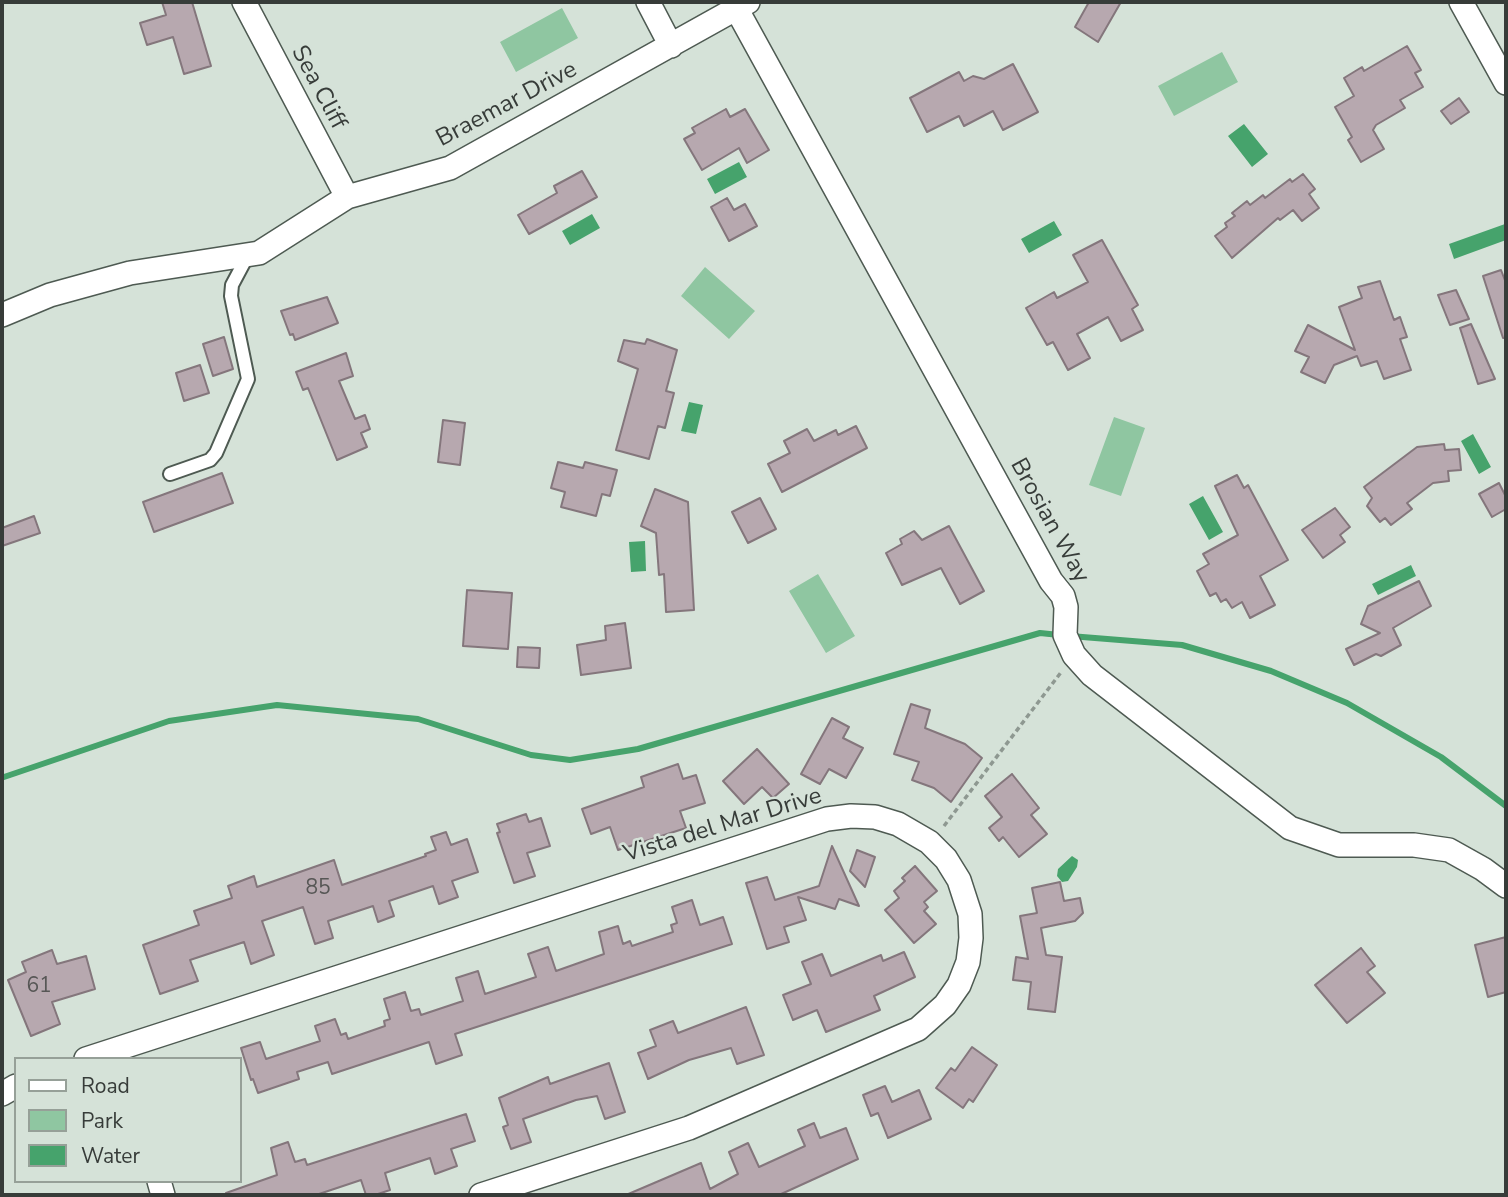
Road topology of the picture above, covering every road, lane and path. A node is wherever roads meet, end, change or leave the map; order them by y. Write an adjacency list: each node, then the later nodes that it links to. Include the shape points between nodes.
1 (244, 2): 7 (street, Sea Cliff)
2 (648, 2): 5 (street)
3 (1461, 2): 6 (street)
4 (742, 5): 5 (street, Braemar Drive); 11 (street, Brosian Way, via 1063,596 1065,635)
5 (671, 46): 7 (street, Braemar Drive, via 450,168)
6 (1506, 83)
7 (347, 197): 8 (street, Braemar Drive, via 259,253)
8 (248, 255): 9 (street, Braemar Drive, via 130,273); 10 (lane, via 231,296 248,379 216,453 210,460)
9 (2, 314)
10 (170, 474)
11 (1074, 655): 12 (path); 13 (street, Brosian Way, via 1092,675 1290,828 1339,845 1449,850)
12 (931, 843): 14 (street, Vista del Mar Drive, via 909,829 874,817 827,819); 16 (street, Vista del Mar Drive, via 959,880 968,902 971,938 959,985 928,1022 690,1128)
13 (1506, 886)
14 (118, 1054): 15 (street, Vista del Mar Drive)
15 (99, 1057)
16 (481, 1195)

